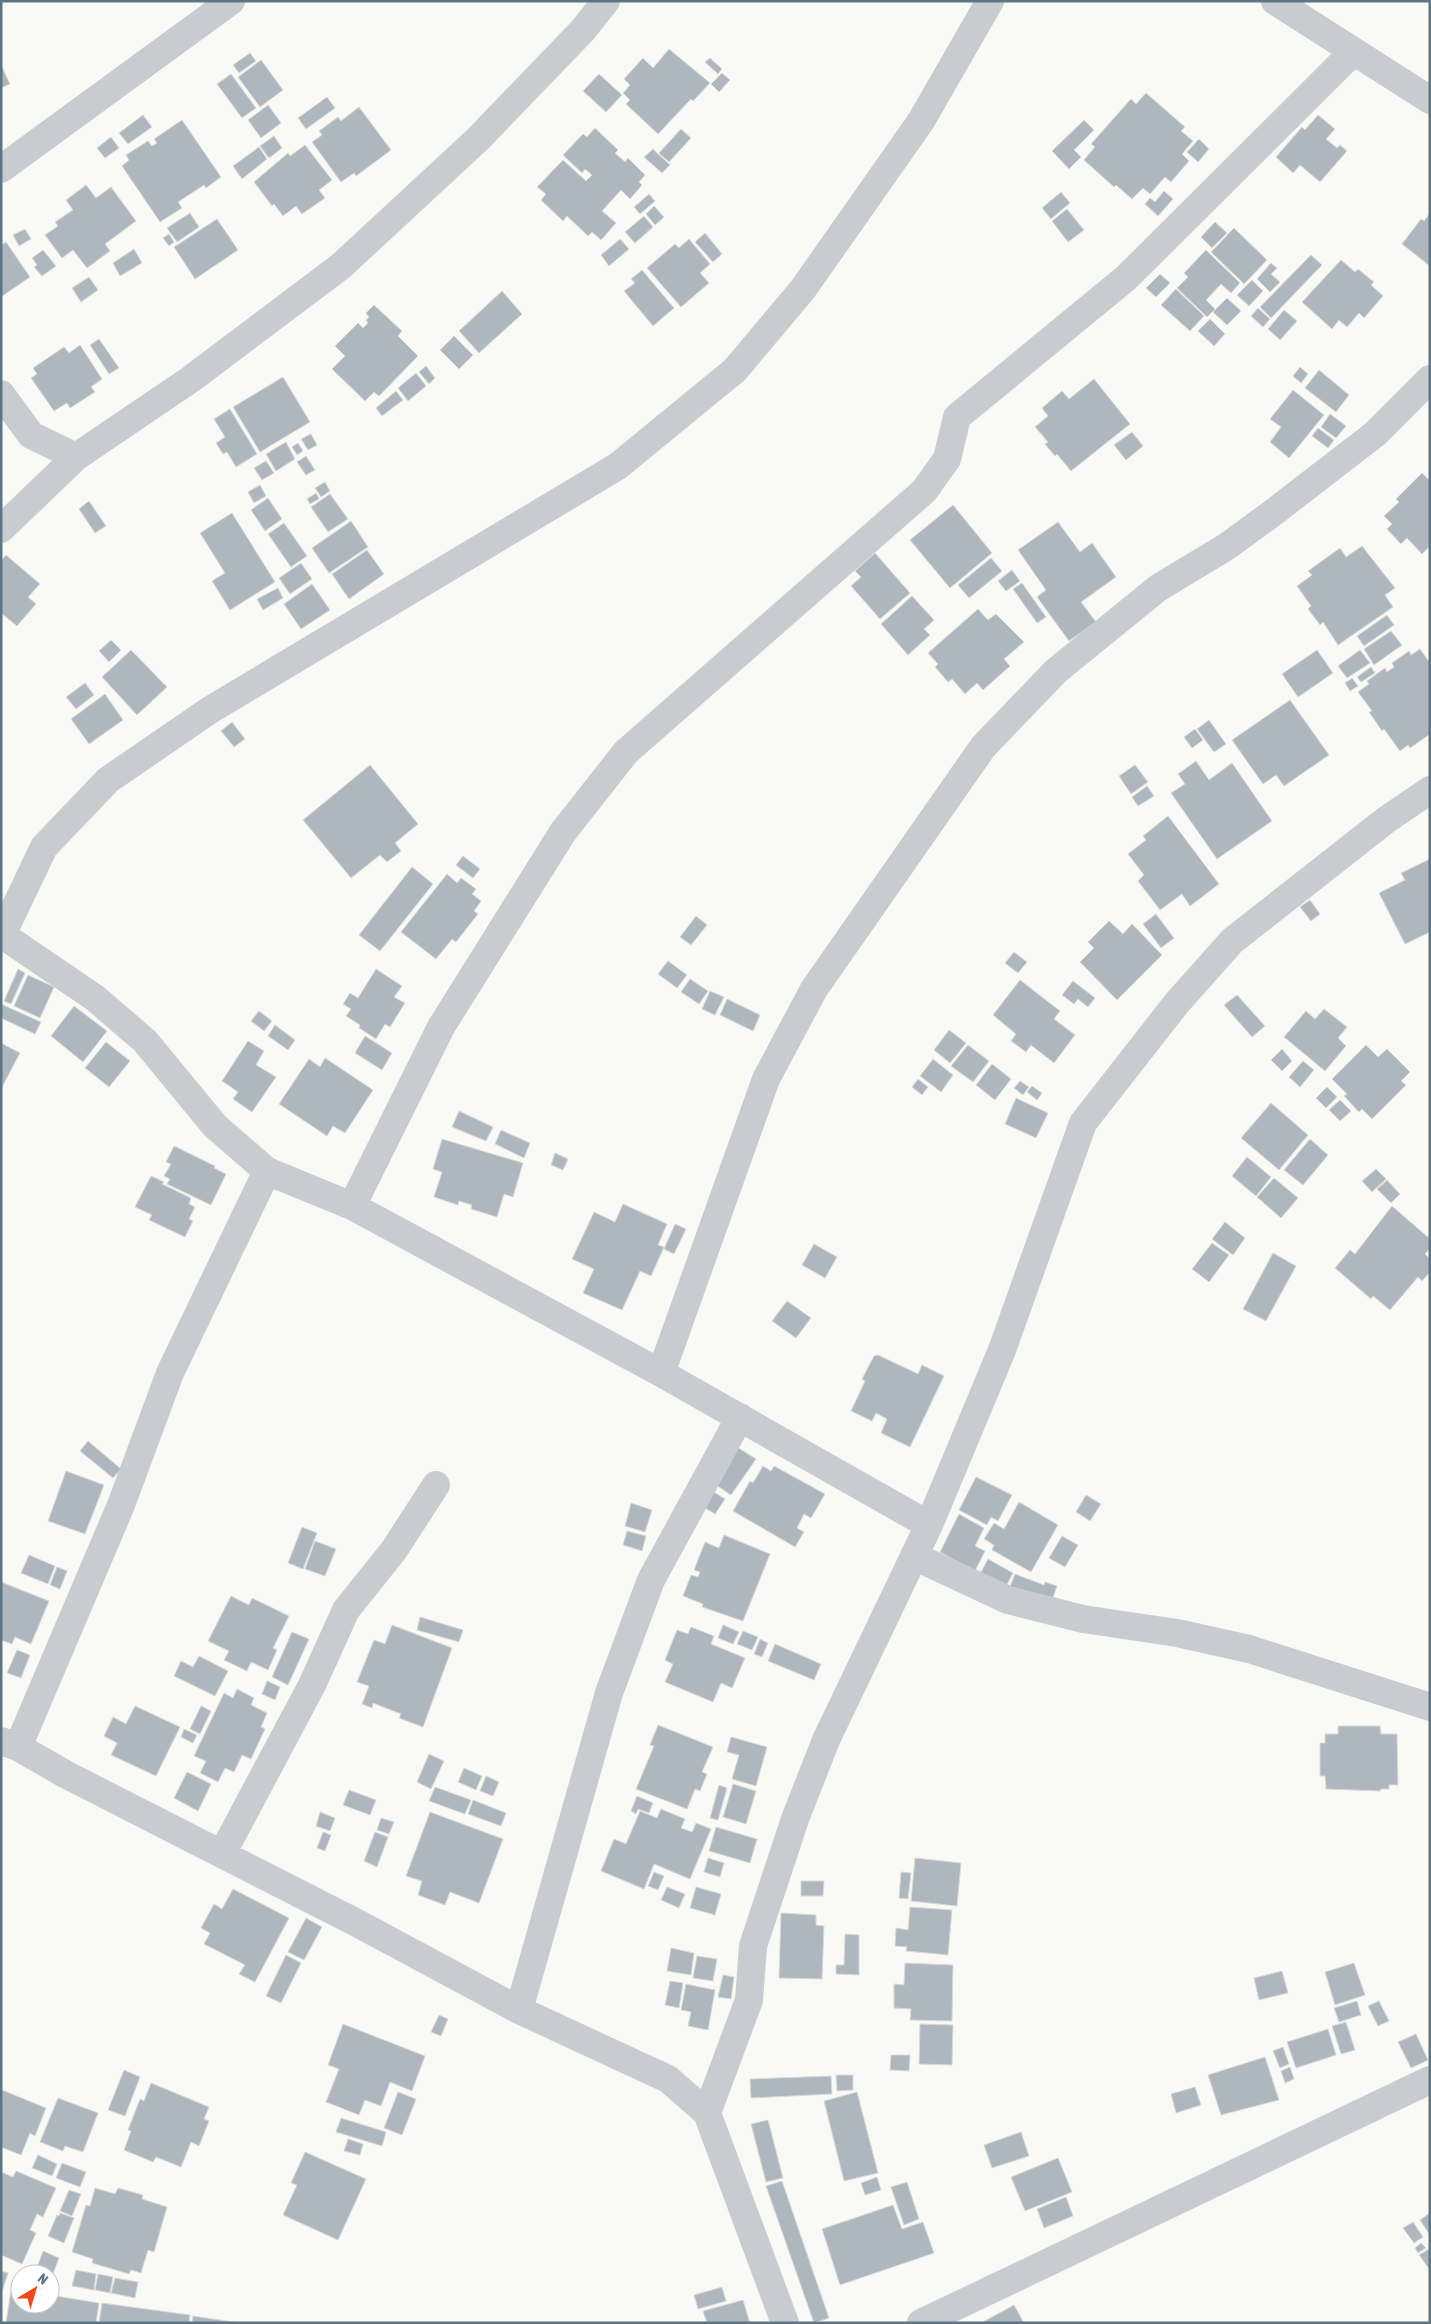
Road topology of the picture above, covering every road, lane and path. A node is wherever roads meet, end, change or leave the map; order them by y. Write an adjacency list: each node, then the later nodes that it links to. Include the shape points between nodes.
1 (231, 1): 7 (street)
2 (606, 1): 10 (street, via 583,30 478,139 341,266 190,379)
3 (990, 1): 13 (street, via 921,121 803,290 735,370 618,466 210,710 108,780 44,847)
4 (1275, 1): 5 (street)
5 (1353, 52): 6 (street); 15 (street, via 1126,278 957,417 947,459 924,492 626,752 563,832 441,1027)
6 (1430, 100)
7 (1, 169)
8 (1430, 379): 16 (street, via 1367,440 1226,547 1158,588 1056,671 983,747 814,989 766,1079)
9 (1, 394): 10 (street, via 31,435)
10 (76, 457): 11 (street)
11 (1, 529)
12 (1430, 790): 19 (street, via 1386,820 1232,941 1176,1004 1083,1123 1002,1350)
13 (2, 935): 14 (street, via 95,998 145,1041 215,1126)
14 (267, 1171): 15 (street); 22 (street, via 170,1373 121,1505)
15 (352, 1206): 16 (street)
16 (661, 1372): 17 (street)
17 (740, 1417): 19 (street); 24 (street, via 651,1580 609,1693)
18 (436, 1485): 23 (street, via 394,1550 346,1610 312,1685)
19 (929, 1525): 20 (street)
20 (914, 1556): 21 (street, via 1008,1600 1082,1619 1177,1633 1249,1649); 26 (street, via 826,1740 795,1819 753,1946 749,2000)
21 (1430, 1707)
22 (10, 1744): 23 (street)
23 (222, 1854): 24 (street)
24 (519, 2010): 26 (street, via 668,2079)
25 (1430, 2080): 28 (street)
26 (707, 2113): 27 (street)
27 (785, 2323)
28 (921, 2323)

